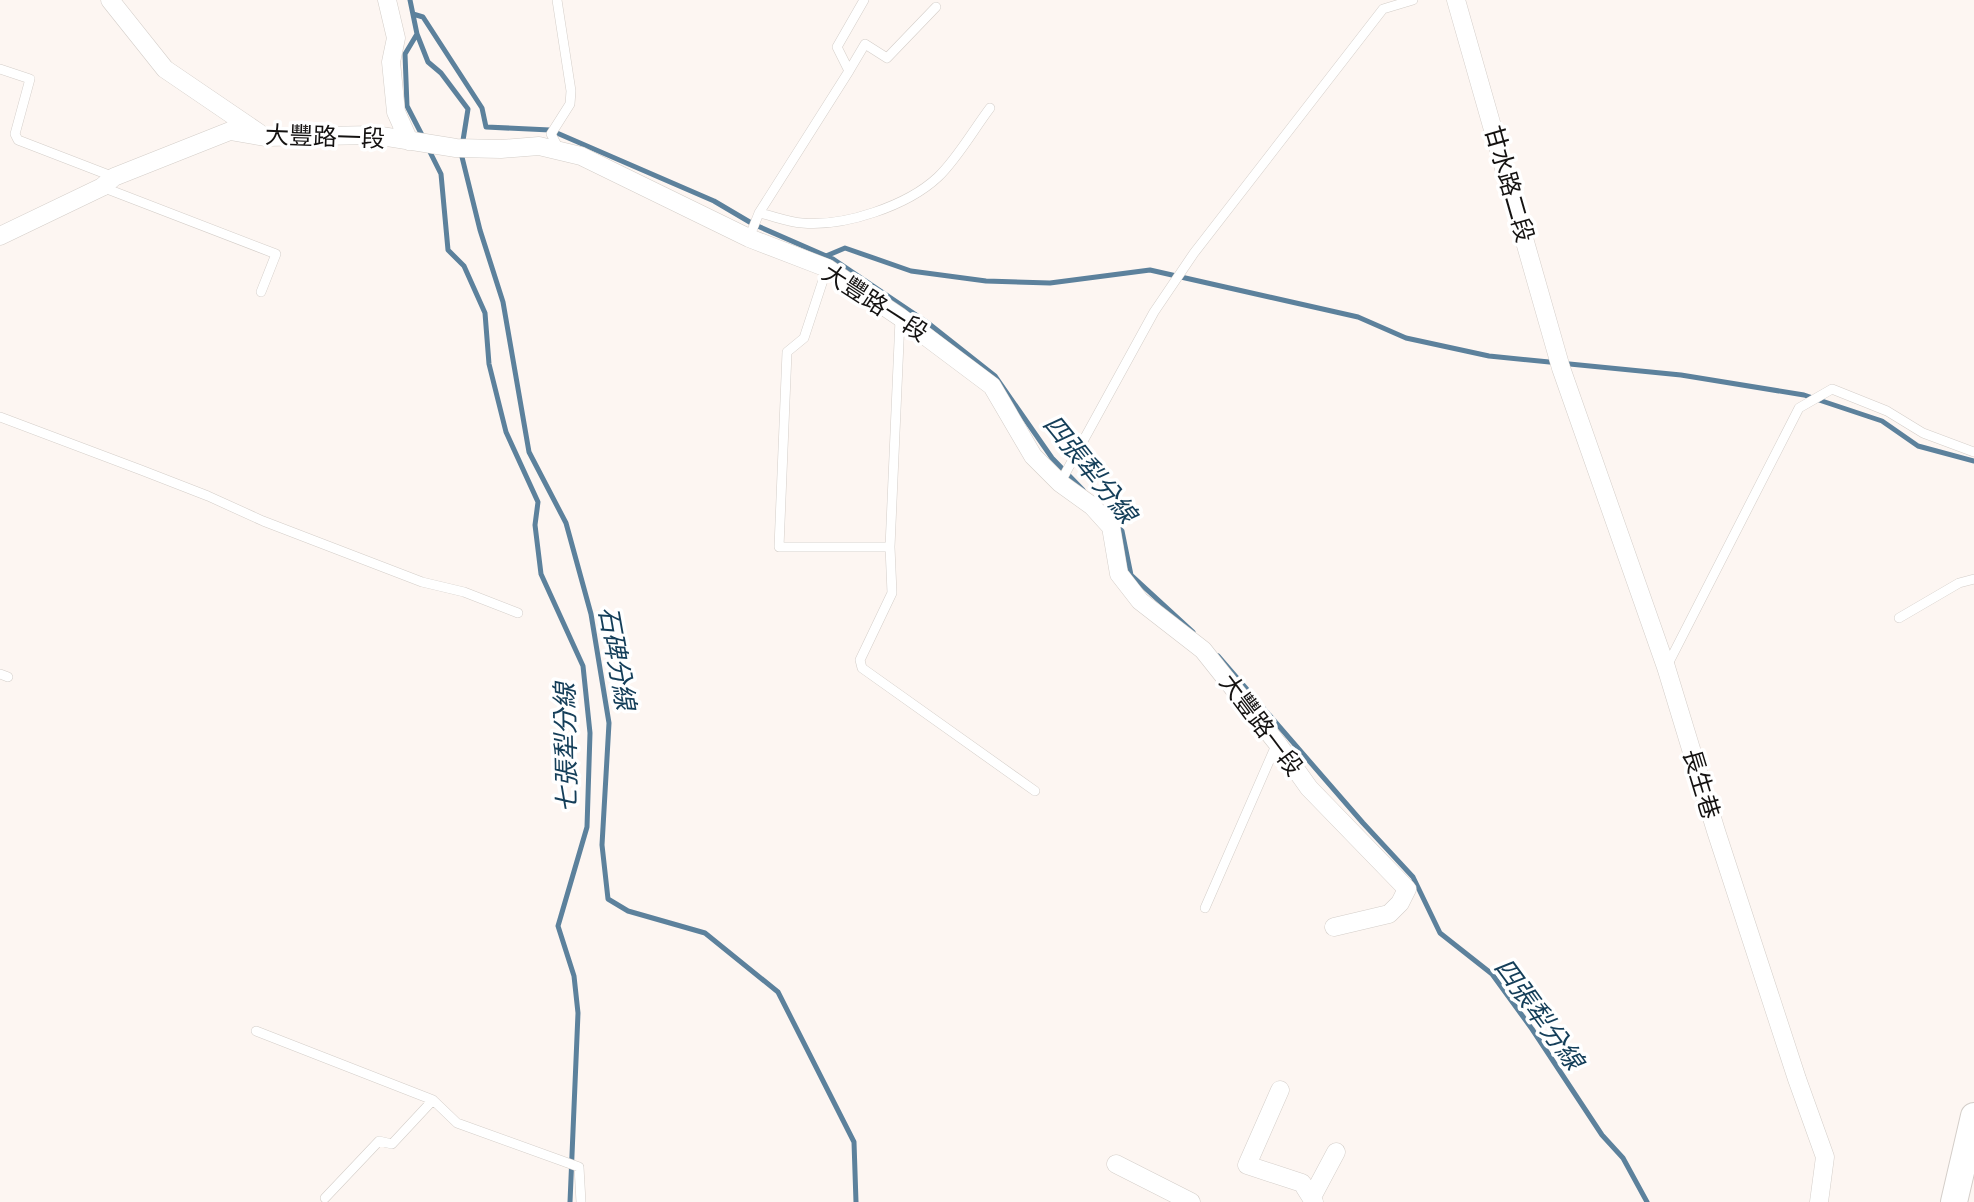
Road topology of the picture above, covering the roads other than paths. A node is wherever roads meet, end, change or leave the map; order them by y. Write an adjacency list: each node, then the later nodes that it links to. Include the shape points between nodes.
1 (110, 0): 11 (street, via 165,69)
2 (387, 0): 12 (street, via 396,38 391,62 396,112)
3 (556, 0): 13 (lane, via 571,91 570,104 551,134)
4 (864, 0): 9 (lane, via 837,47)
5 (1413, 0): 24 (lane, via 1383,9 1194,253 1154,312)
6 (1456, 0): 21 (street, 甘水路二段)
7 (936, 7): 9 (lane, via 887,58 865,44)
8 (0, 69): 14 (lane, via 30,79 15,134 18,140)
9 (849, 71): 15 (lane)
10 (990, 107): 15 (lane, via 939,176 914,195 838,221 802,223)
11 (265, 137): 12 (street, 大豐路一段, via 376,135); 14 (street, 大豐路一段, via 230,131)
12 (410, 141): 13 (street, 大豐路一段, via 456,148)
13 (559, 149): 17 (street, 大豐路一段)
14 (108, 182): 16 (street, 大豐路一段); 19 (lane, via 276,254)
15 (759, 213): 17 (lane)
16 (0, 236)
17 (749, 237): 18 (street, 大豐路一段)
18 (827, 268): 20 (street, 大豐路一段); 25 (lane, via 804,338 787,352 779,547)
19 (261, 292)
20 (900, 317): 24 (street, 大豐路一段, via 992,386 1033,456); 25 (lane)
21 (1561, 368): 29 (street, 長生巷)
22 (0, 417): 27 (lane, via 422,582)
23 (1974, 452): 29 (lane, via 1923,433 1887,411 1832,388 1799,408)
24 (1060, 483): 30 (street, 大豐路一段, via 1111,527 1119,574 1140,601 1203,650)
25 (890, 547): 31 (lane, via 892,593 860,660 862,668)
26 (1974, 579): 28 (lane)
27 (518, 613)
28 (1899, 618)
29 (1666, 667): 44 (street, 長生巷, via 1825,1157)
30 (1277, 743): 32 (lane); 33 (street, 大豐路一段, via 1309,788 1407,889 1389,914)
31 (1035, 791)
32 (1205, 908)
33 (1334, 927)
34 (257, 1031): 36 (lane)
35 (1280, 1090): 41 (street, via 1247,1165 1302,1183)
36 (433, 1100): 40 (lane, via 392,1144 379,1141); 42 (lane, via 457,1123 579,1167)
37 (1974, 1116): 45 (street)
38 (1336, 1152): 41 (street)
39 (1116, 1164): 43 (street)
40 (325, 1198)
41 (1313, 1200)
42 (581, 1202)
43 (1191, 1202)
44 (1819, 1202)
45 (1954, 1202)

